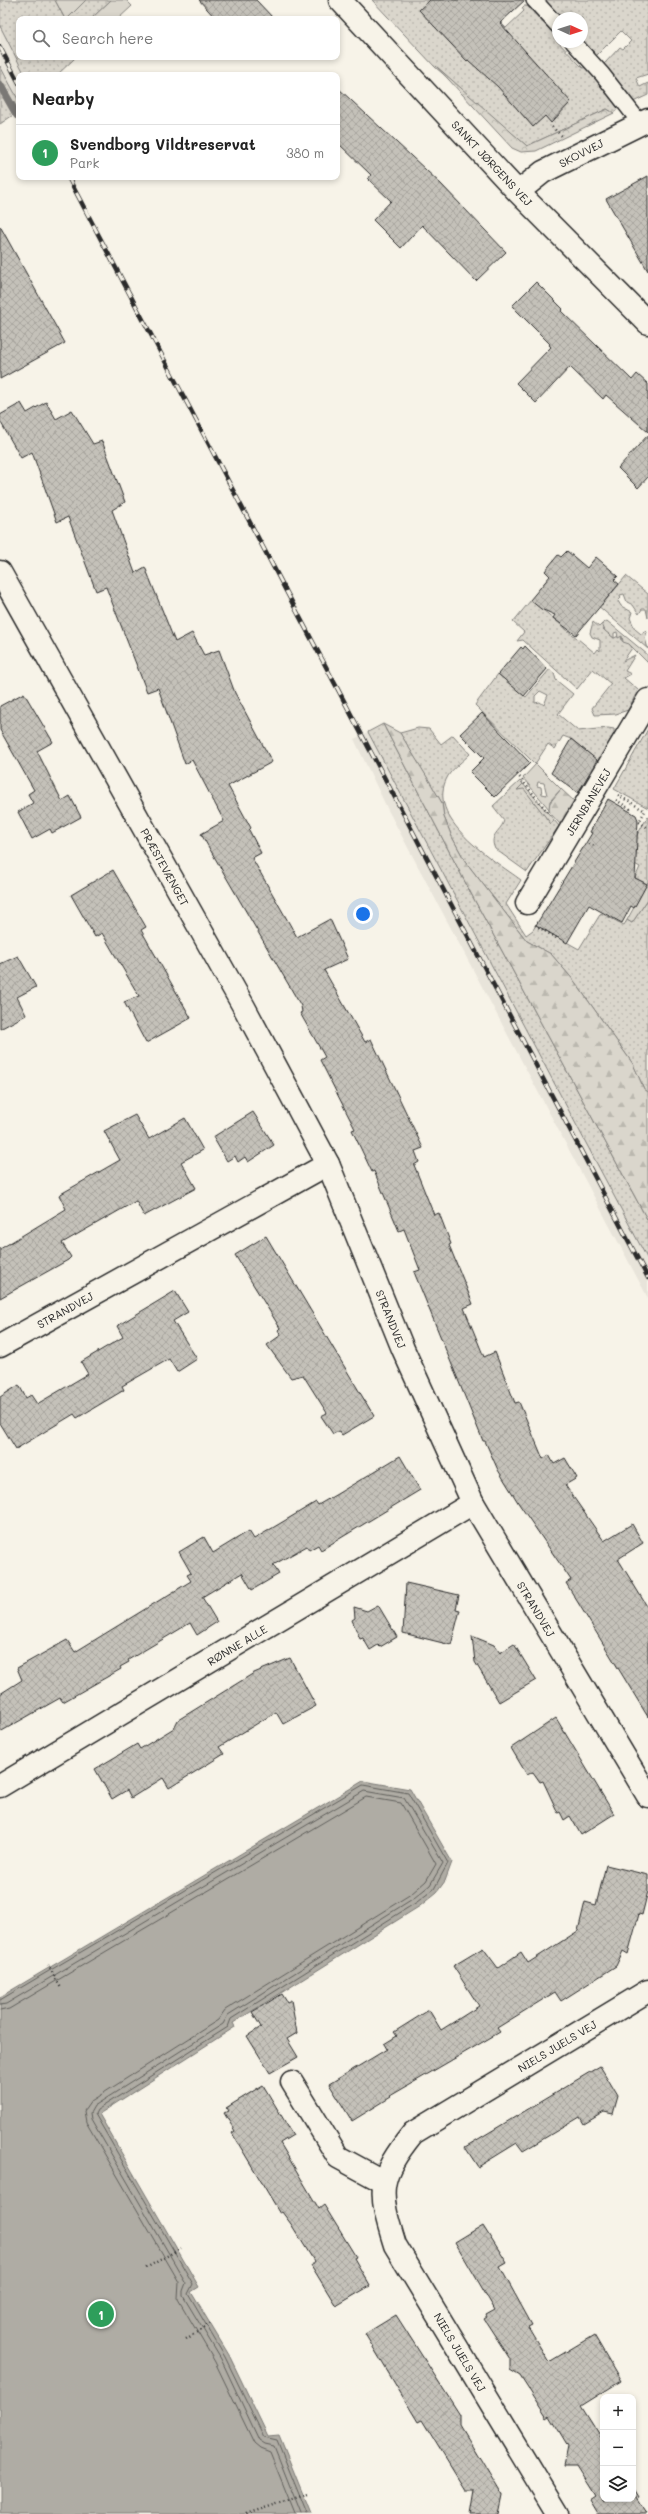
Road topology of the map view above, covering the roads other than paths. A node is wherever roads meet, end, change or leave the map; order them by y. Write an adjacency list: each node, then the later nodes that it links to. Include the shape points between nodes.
1 (340, 0): 6 (street, SANKT JØRGENS VEJ)
2 (534, 0): 3 (lane)
3 (552, 20)
4 (578, 48): 5 (lane)
5 (644, 122): 6 (street, SKOVVEJ, via 543,172)
6 (518, 192): 7 (street, SANKT JØRGENS VEJ)
7 (648, 324)
8 (0, 572): 11 (street, PRÆSTEVÆNGET, via 244,1007)
9 (648, 700): 10 (street, JERNBANEVEJ)
10 (527, 903)
11 (328, 1164): 12 (street, STRANDVEJ); 13 (street, STRANDVEJ, via 403,1349)
12 (0, 1346)
13 (473, 1503): 14 (street, RØNNE ALLE); 15 (street, STRANDVEJ)
14 (0, 1786)
15 (648, 1796)
16 (648, 1991): 18 (street, NIELS JUELS VEJ, via 413,2133 394,2157)
17 (292, 2082): 18 (street, via 338,2157)
18 (384, 2182): 19 (street, NIELS JUELS VEJ, via 384,2210 394,2245)
19 (558, 2514)

